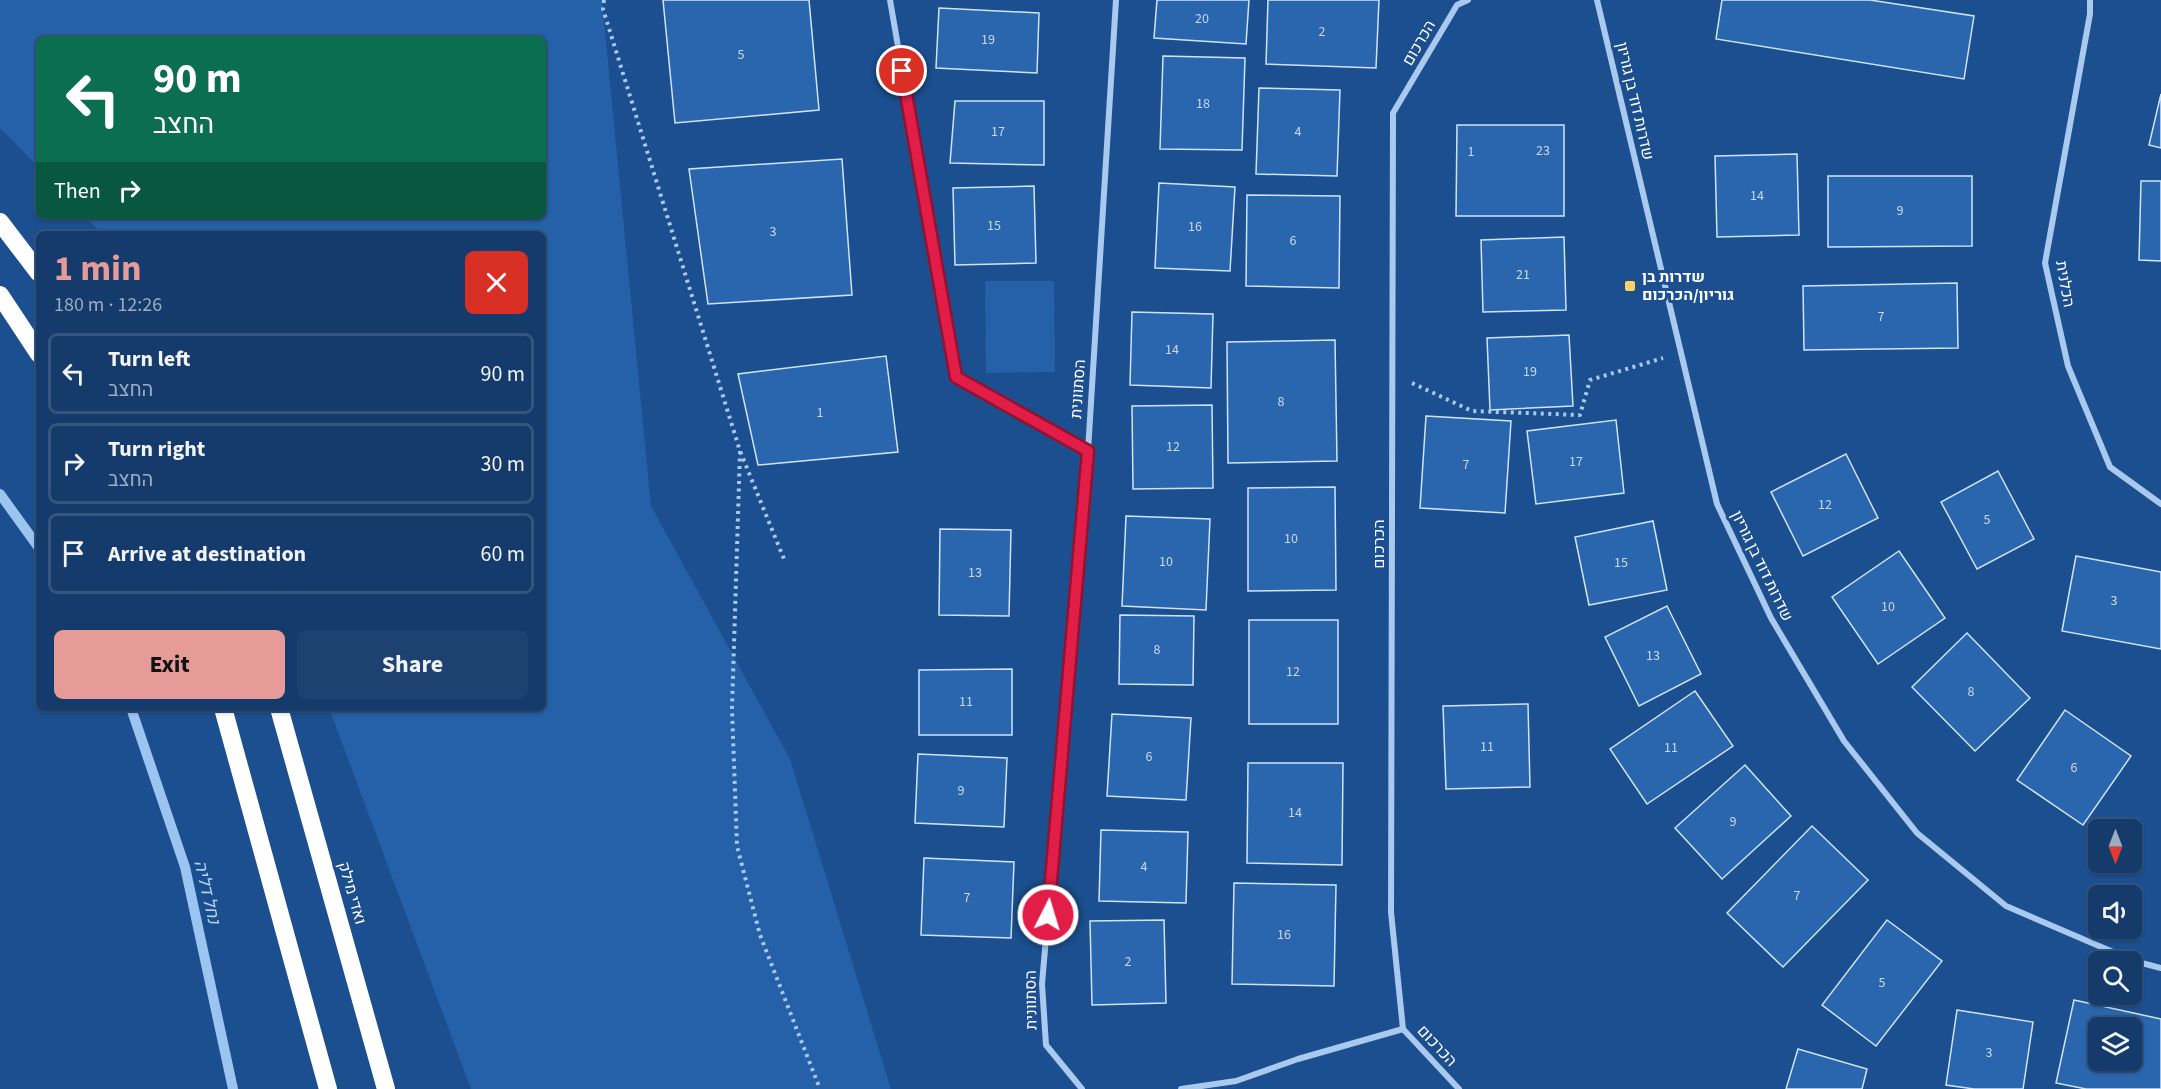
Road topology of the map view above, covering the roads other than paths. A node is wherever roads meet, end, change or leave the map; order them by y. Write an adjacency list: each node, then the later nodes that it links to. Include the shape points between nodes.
1 (890, 0): 10 (street, via 956,377)
2 (1116, 0): 10 (street, הסתוונית)
3 (1468, 0): 15 (street, הכרכום, via 1457,5 1393,113 1391,912)
4 (1597, 0): 14 (street, שדרות דוד בן גוריון, via 1717,504 1771,618 1844,741 1917,833 2006,906 2134,961)
5 (2090, 0): 11 (street, הכלנית, via 2045,263 2068,366 2110,467)
6 (0, 222): 7 (highway)
7 (36, 269)
8 (0, 295): 9 (highway)
9 (36, 349)
10 (1088, 451): 18 (street, הסתוונית, via 1042,984 1046,1045)
11 (2161, 504)
12 (224, 711): 16 (highway)
13 (280, 711): 17 (highway, ואדי מילק)
14 (2161, 968)
15 (1403, 1029): 19 (street, via 1236,1081); 20 (street, הכרכום)
16 (328, 1089)
17 (386, 1089)
18 (1082, 1089)
19 (1181, 1089)
20 (1459, 1089)

